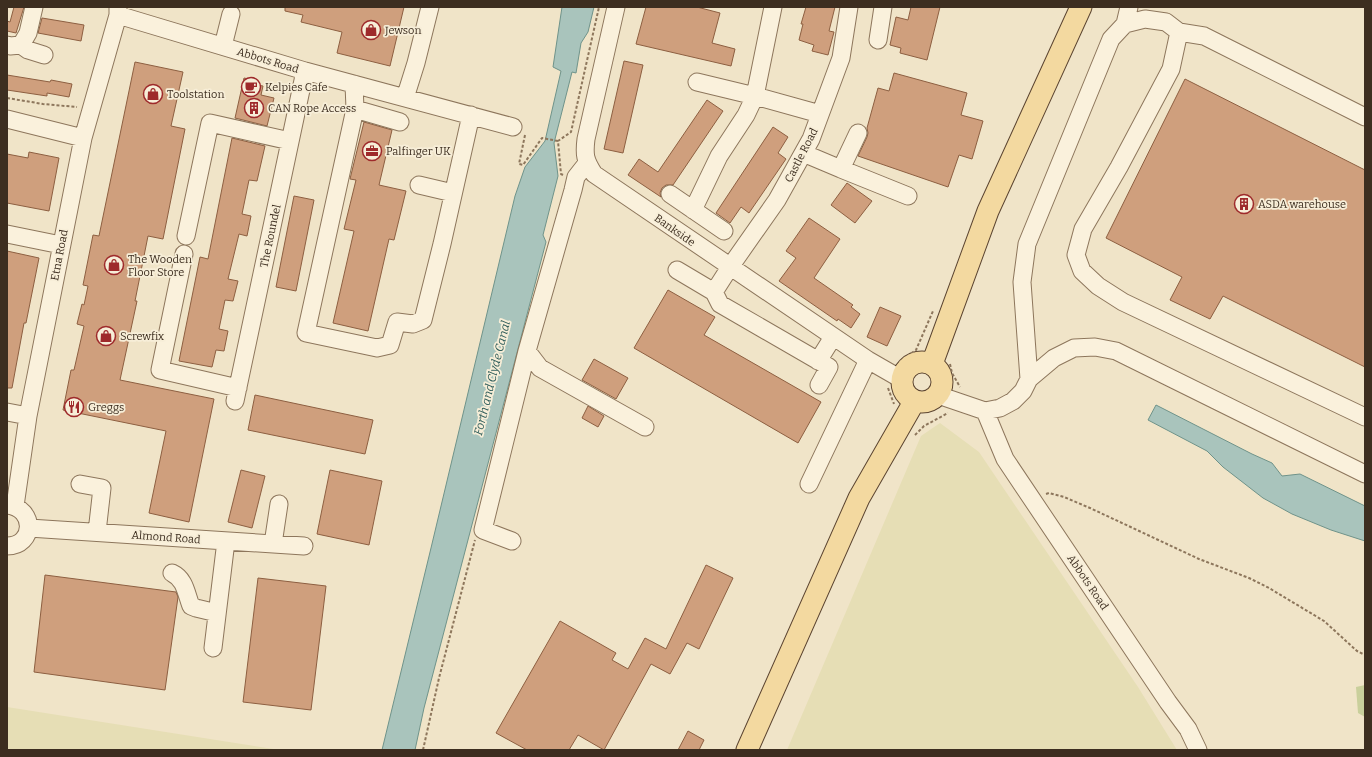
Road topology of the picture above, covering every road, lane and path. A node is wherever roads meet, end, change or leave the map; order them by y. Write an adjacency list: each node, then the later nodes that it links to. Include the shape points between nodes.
1 (34, 7): 14 (street, via 28,33)
2 (430, 7): 22 (street)
3 (616, 7): 36 (street, via 586,139)
4 (773, 7): 20 (street)
5 (849, 7): 25 (street, Castle Road, via 841,58)
6 (883, 7): 13 (street)
7 (1081, 7): 53 (main road, via 988,211)
8 (1129, 7): 11 (street)
9 (118, 11): 15 (street, Abbots Road); 23 (street, Etna Road)
10 (231, 14): 15 (street)
11 (1125, 24): 12 (street, via 1145,19 1166,22); 57 (street, via 1111,38 1027,244 1022,282)
12 (1179, 32): 27 (street, via 1204,36); 64 (street, via 1171,68 1083,229 1076,255 1082,271 1098,286 1122,302)
13 (878, 40)
14 (14, 45): 16 (street)
15 (223, 46): 17 (street, Abbots Road)
16 (44, 55)
17 (305, 71): 19 (street, Abbots Road); 33 (street, The Roundel)
18 (697, 82): 20 (street)
19 (354, 84): 22 (street, Abbots Road); 24 (street)
20 (755, 96): 25 (street); 42 (street, via 746,115 719,156)
21 (7, 98): 23 (path)
22 (405, 98): 26 (street, Abbots Road)
23 (91, 108): 32 (street, Etna Road)
24 (355, 109): 29 (street); 39 (street, via 306,333 377,348 390,344 397,322 413,324 423,320)
25 (820, 114): 35 (street, Castle Road)
26 (471, 116): 30 (street, Abbots Road); 39 (street)
27 (1365, 118)
28 (7, 119): 32 (street)
29 (400, 122)
30 (513, 127): 34 (path, via 527,128 519,164 523,165 542,138)
31 (858, 134): 37 (street)
32 (82, 138): 46 (street, Etna Road)
33 (290, 141): 45 (street, via 210,123); 47 (street, The Roundel, via 237,394 160,370)
34 (558, 141)
35 (803, 153): 37 (street); 48 (street, Castle Road, via 777,200)
36 (587, 163): 48 (street, Bankside, via 594,174); 52 (street, via 576,177)
37 (841, 169): 41 (street)
38 (419, 185): 39 (street)
39 (453, 193)
40 (670, 194): 42 (street)
41 (908, 196)
42 (693, 210): 43 (street)
43 (724, 231)
44 (7, 234): 46 (street)
45 (186, 236)
46 (62, 245): 63 (street, Etna Road)
47 (184, 254)
48 (730, 267): 50 (street, Castle Road); 51 (street, Bankside)
49 (677, 270): 50 (street)
50 (714, 292): 55 (street, via 720,304)
51 (833, 337): 54 (street, Bankside); 55 (street)
52 (527, 351): 65 (street, via 540,368); 76 (street, via 483,530)
53 (927, 356): 56 (main road, via 924,362 916,362 909,366); 59 (main road, via 941,375 941,389); 59 (path, via 949,360 952,373 960,386)
54 (868, 360): 56 (street, Bankside); 69 (street)
55 (818, 361): 58 (street, via 829,367)
56 (901, 378): 60 (main road, via 904,393)
57 (1029, 379): 61 (street, via 1024,390 1013,401 1000,408); 67 (street, via 1054,358 1074,348 1095,347 1116,351)
58 (819, 385)
59 (946, 398): 60 (main road); 61 (street); 66 (path, via 948,412 924,426)
60 (914, 402): 84 (main road, via 859,498)
61 (985, 411): 70 (street, Abbots Road, via 1005,459)
62 (7, 412): 63 (street)
63 (28, 416): 72 (street, Etna Road)
64 (1365, 417)
65 (644, 427)
66 (914, 436)
67 (1365, 474)
68 (80, 484): 74 (street, via 102,488)
69 (809, 484)
70 (1030, 496): 83 (path, via 1049,493 1064,497 1199,559 1249,578 1324,621 1357,651); 85 (street, Abbots Road, via 1188,729)
71 (279, 504): 77 (street)
72 (11, 506): 73 (street, via 26,515)
73 (29, 528): 74 (street, Almond Road); 79 (street, via 27,535)
74 (97, 532): 75 (street, Almond Road)
75 (226, 541): 77 (street, Almond Road); 81 (street)
76 (512, 541)
77 (273, 544): 78 (street, Almond Road)
78 (304, 546)
79 (8, 550)
80 (172, 573): 81 (street, via 182,580 192,606)
81 (217, 613): 82 (street)
82 (213, 648)
83 (1365, 655)
84 (747, 750)
85 (1198, 750)

